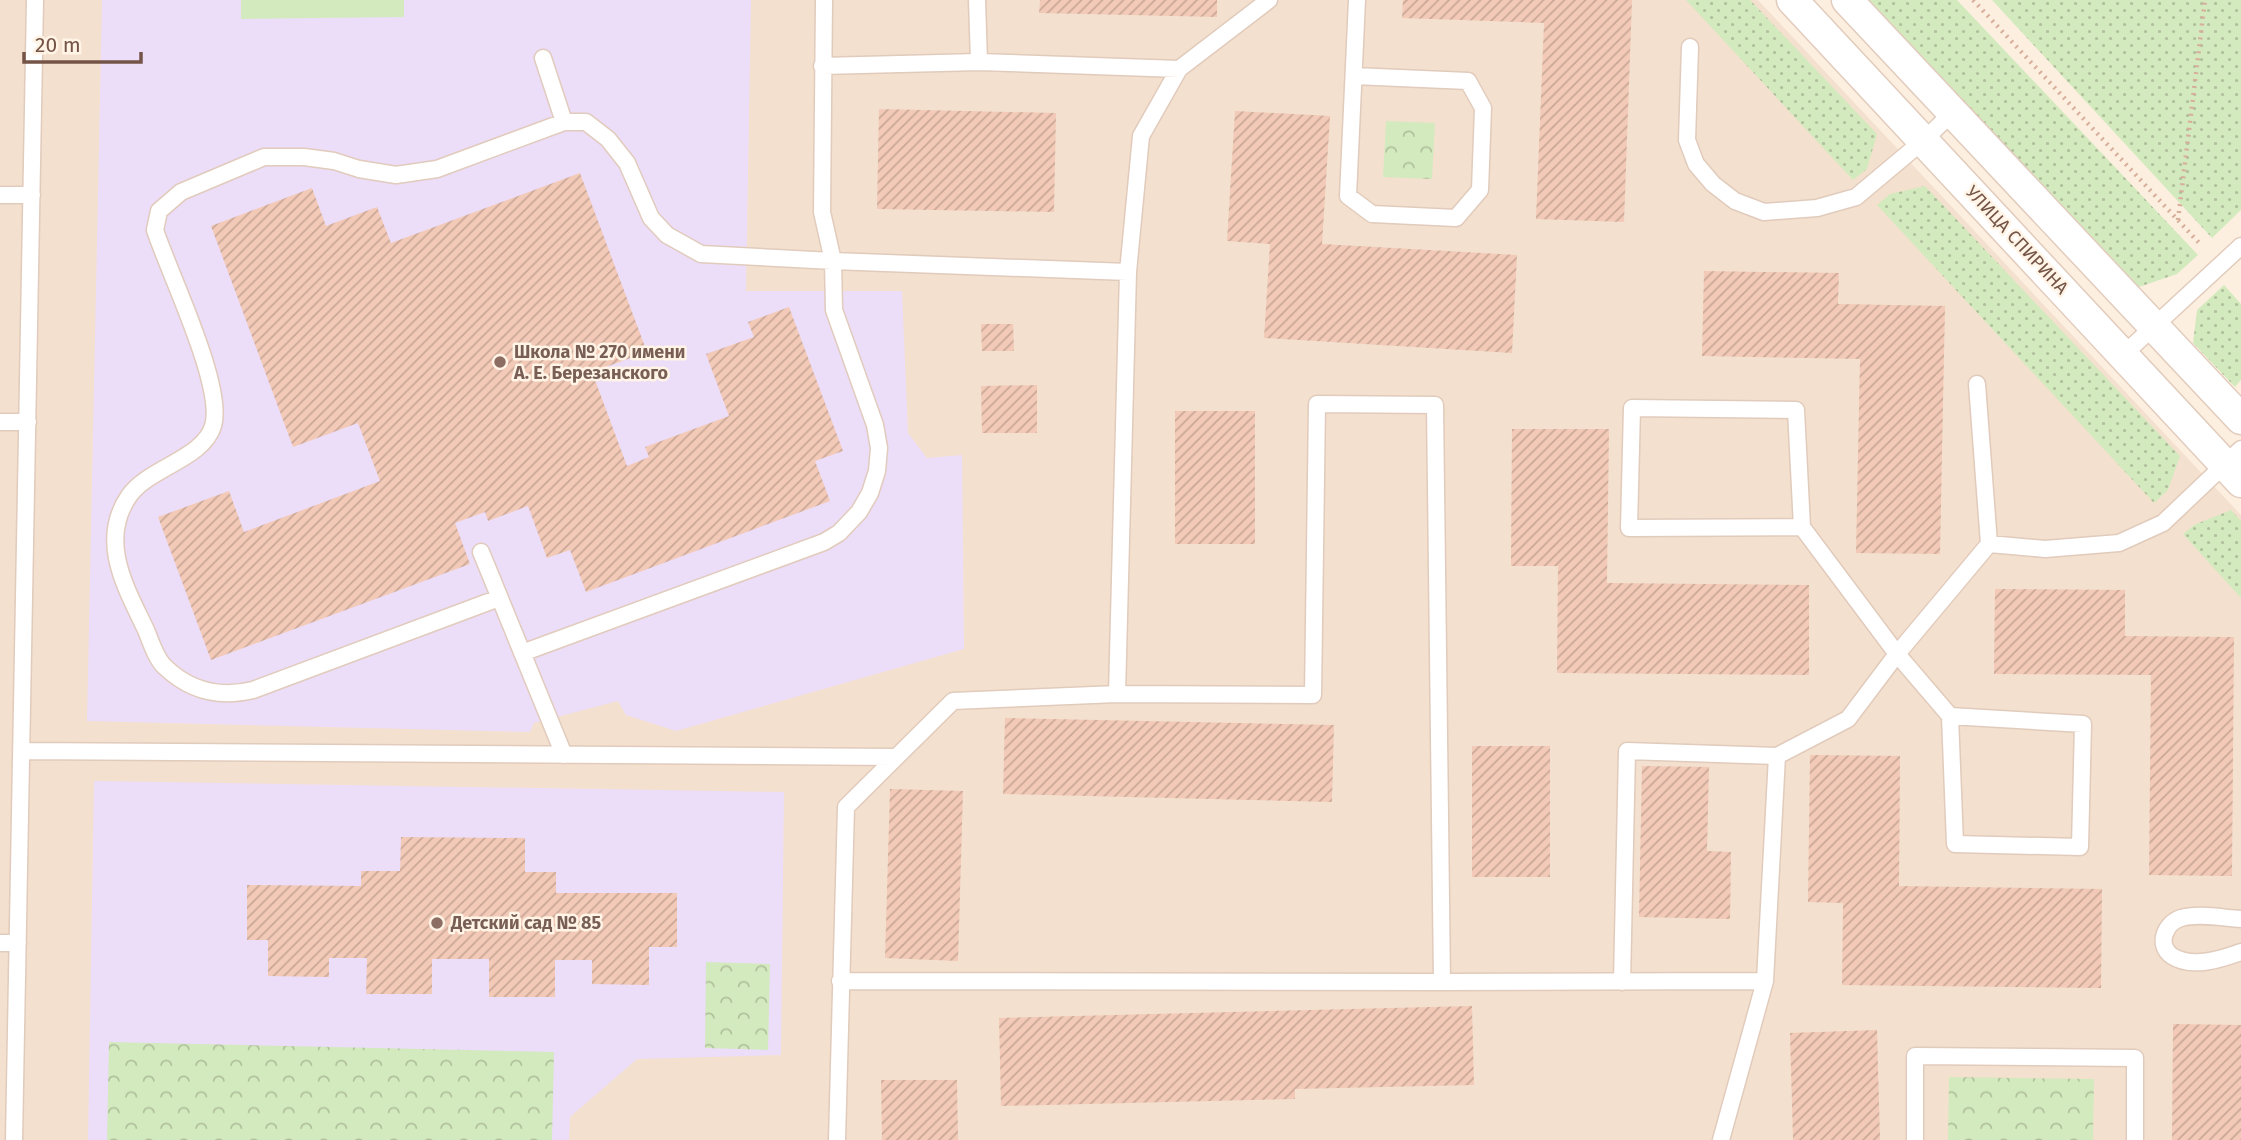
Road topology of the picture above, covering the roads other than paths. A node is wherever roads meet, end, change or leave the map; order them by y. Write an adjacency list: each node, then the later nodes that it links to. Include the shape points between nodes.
1 (35, 0): 18 (lane)
2 (824, 0): 11 (lane)
3 (977, 0): 10 (lane)
4 (1269, 0): 12 (lane)
5 (1357, 0): 13 (lane)
6 (1792, 0): 16 (street, УЛИЦА СПИРИНА)
7 (1847, 0): 14 (street)
8 (1690, 47): 16 (lane, via 1687,140 1696,164 1735,201 1764,212 1797,211 1856,197)
9 (543, 58): 15 (lane)
10 (979, 62): 11 (lane); 12 (lane)
11 (822, 65): 20 (lane, via 822,212)
12 (1179, 69): 21 (lane, via 1141,136)
13 (1354, 76): 13 (lane, via 1348,196 1373,214 1456,218 1480,190 1483,108 1468,81)
14 (1953, 112): 16 (lane); 22 (street)
15 (564, 122): 20 (lane, via 586,122 608,139 626,163 651,218 667,235 701,254); 32 (lane, via 437,169 396,175 334,161 264,157 181,192 159,211 155,230 214,396 213,426 202,444 129,495 115,531 114,551 124,584 162,665 195,688 234,695)
16 (1924, 140): 23 (street, УЛИЦА СПИРИНА)
17 (0, 195): 18 (lane)
18 (32, 195): 27 (lane)
19 (2241, 246): 22 (lane)
20 (833, 261): 21 (lane); 33 (lane, via 834,310 879,448 877,471 859,512 824,542)
21 (1128, 272): 35 (lane)
22 (2154, 327): 23 (lane); 25 (street)
23 (2123, 355): 28 (street, УЛИЦА СПИРИНА)
24 (1978, 384): 30 (lane)
25 (2241, 419)
26 (0, 422): 27 (lane)
27 (28, 422): 37 (lane)
28 (2236, 465): 30 (lane, via 2163,523 2119,543 2045,549)
29 (1802, 527): 29 (lane, via 1629,528 1632,408 1796,410); 34 (lane)
30 (1989, 544): 34 (lane)
31 (481, 552): 32 (lane)
32 (499, 598): 33 (lane)
33 (523, 653): 38 (lane)
34 (1897, 654): 36 (lane); 39 (lane, via 1848,719)
35 (1117, 694): 40 (lane, via 953,701); 47 (lane, via 1313,695 1317,404 1435,405)
36 (1950, 716): 36 (lane, via 2083,724 2080,847 1955,844)
37 (22, 751): 38 (lane); 43 (lane)
38 (564, 755): 40 (lane)
39 (1777, 756): 45 (lane); 48 (lane, via 1627,751)
40 (896, 757): 46 (lane, via 846,807)
41 (2241, 919): 44 (lane, via 2180,918 2163,937 2164,947 2173,956 2189,961 2218,960)
42 (0, 943): 43 (lane)
43 (18, 943): 49 (lane)
44 (2241, 952)
45 (1765, 981): 48 (lane); 51 (lane)
46 (840, 982): 47 (lane); 50 (lane)
47 (1442, 982): 48 (lane)
48 (1622, 982)
49 (14, 1140)
50 (837, 1140)
51 (1721, 1140)
52 (1915, 1140): 53 (lane, via 1915,1056 2135,1058)
53 (2135, 1140)

